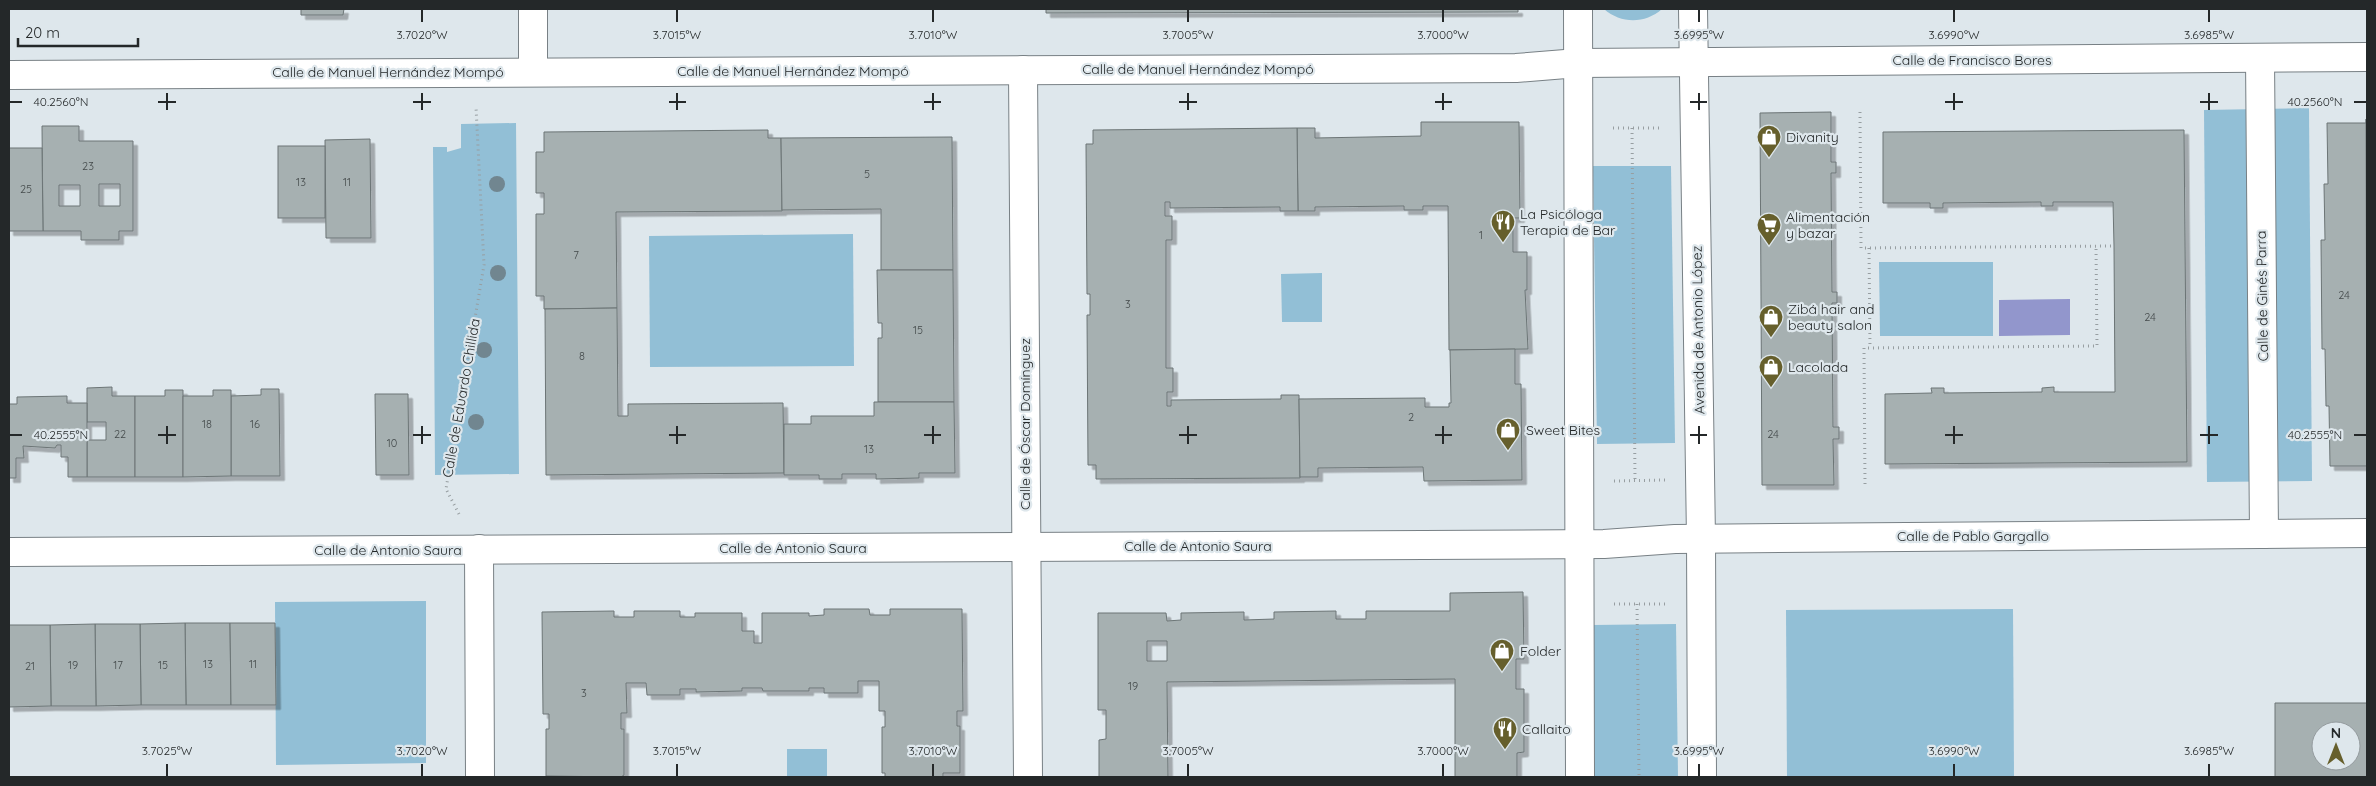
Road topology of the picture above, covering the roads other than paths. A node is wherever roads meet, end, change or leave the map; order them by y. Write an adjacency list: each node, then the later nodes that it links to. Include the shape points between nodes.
1 (533, 9): 9 (street)
2 (1578, 9): 7 (street)
3 (1693, 9): 6 (street, Avenida de Antonio López)
4 (2367, 57): 5 (street, Calle de Francisco Bores)
5 (2260, 58): 6 (street, Calle de Francisco Bores); 12 (street, Calle de Ginés Parra)
6 (1693, 62): 7 (street, Calle de Francisco Bores); 13 (street, Avenida de Antonio López)
7 (1578, 63): 8 (street, Calle de Manuel Hernández Mompó, via 1516,68); 14 (street)
8 (1023, 70): 9 (street, Calle de Manuel Hernández Mompó); 15 (street, Calle de Óscar Domínguez)
9 (533, 72): 10 (street, Calle de Manuel Hernández Mompó)
10 (9, 75)
11 (2367, 533): 12 (street, Calle de Pablo Gargallo)
12 (2264, 534): 13 (street, Calle de Pablo Gargallo)
13 (1701, 539): 14 (street, Calle de Pablo Gargallo); 21 (street, Avenida de Antonio López)
14 (1578, 544): 15 (street, Calle de Antonio Saura); 20 (street)
15 (1026, 547): 16 (street, Calle de Antonio Saura); 19 (street, Calle de Óscar Domínguez)
16 (479, 550): 17 (street, Calle de Antonio Saura); 18 (street)
17 (9, 552)
18 (480, 777)
19 (1028, 777)
20 (1580, 777)
21 (1702, 777)

